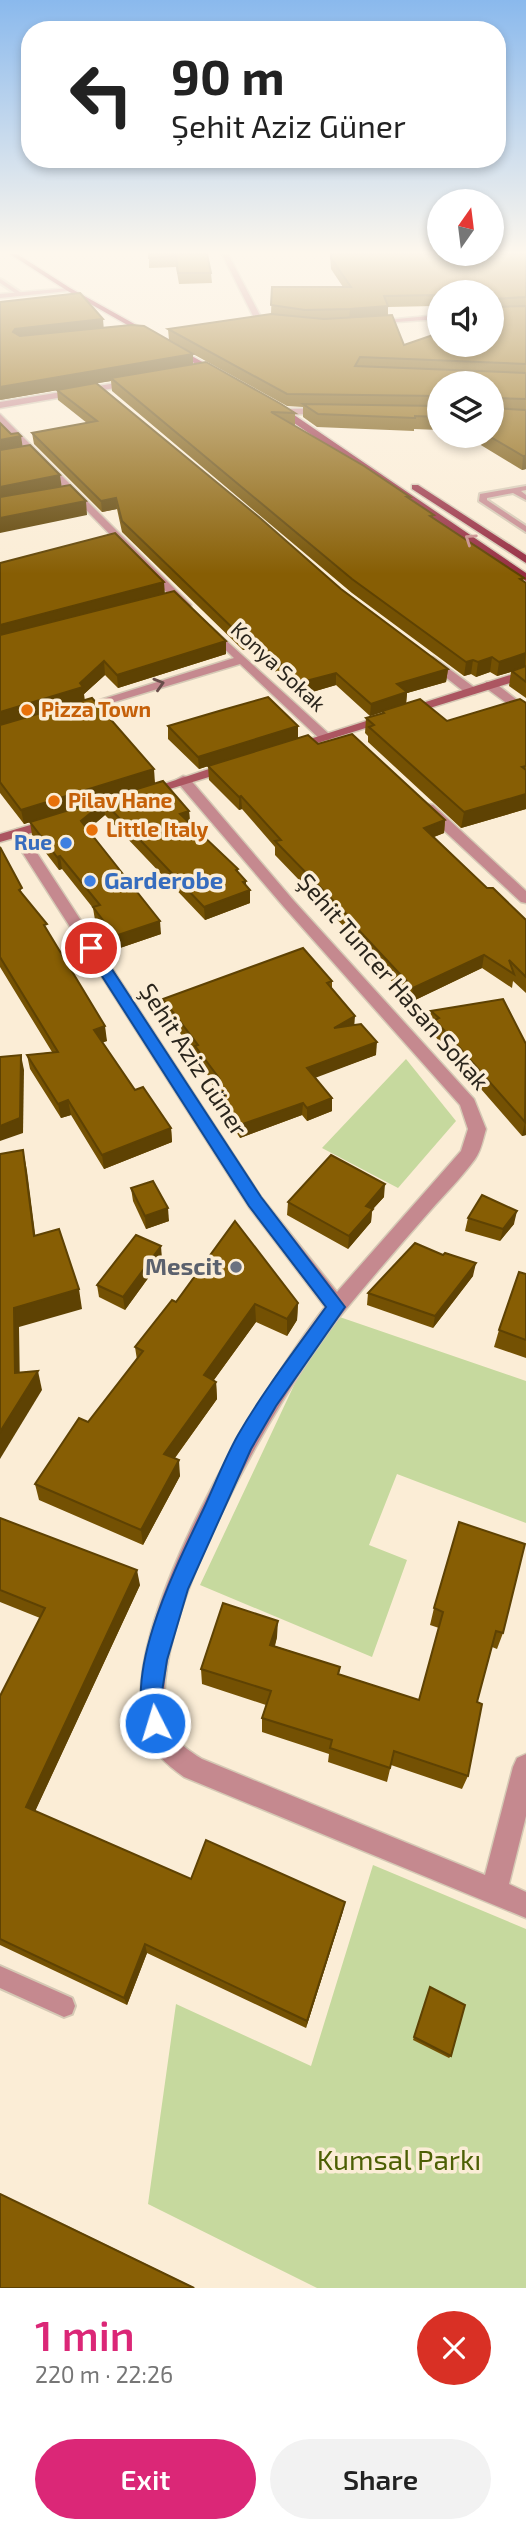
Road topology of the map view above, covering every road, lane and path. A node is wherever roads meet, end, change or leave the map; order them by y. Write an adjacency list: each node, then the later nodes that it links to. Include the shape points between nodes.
1 (197, 361): 3 (main road)
2 (205, 361): 3 (main road, via 232,377)
3 (210, 368): 4 (street)
4 (196, 371)
5 (142, 381): 6 (street)
6 (101, 389): 7 (street); 10 (street)
7 (111, 397)
8 (276, 398): 11 (main road)
9 (263, 399): 13 (main road)
10 (0, 405)
11 (298, 411): 12 (street); 13 (street); 23 (main road)
12 (332, 411)
13 (285, 412): 24 (main road, one-way to 13)
14 (0, 417): 17 (street, Konya Sokak, via 29,454)
15 (526, 488): 16 (lane)
16 (514, 490): 19 (lane); 20 (lane, via 483,496 483,501)
17 (72, 493): 18 (street); 21 (street, Konya Sokak)
18 (60, 496)
19 (526, 498)
20 (526, 530)
21 (121, 539): 22 (street); 25 (street, Konya Sokak)
22 (108, 542)
23 (526, 560)
24 (526, 578)
25 (178, 597): 26 (street); 27 (street, Konya Sokak)
26 (164, 600)
27 (195, 615)
28 (204, 624): 30 (street, Konya Sokak)
29 (419, 652): 33 (street)
30 (240, 660): 35 (street, one-way to 30); 36 (street, Konya Sokak)
31 (526, 674): 32 (street)
32 (490, 685): 33 (street); 34 (street)
33 (471, 691): 36 (street, via 349,735)
34 (526, 713)
35 (63, 714)
36 (325, 737): 37 (street)
37 (273, 752)
38 (248, 760): 39 (street)
39 (183, 780): 40 (street); 46 (street, Şehit Tuncer Hasan Sokak, via 468,1103 476,1121 476,1138 469,1154)
40 (132, 796)
41 (415, 796): 45 (street)
42 (68, 817): 43 (street)
43 (17, 834): 44 (street); 46 (street, Şehit Aziz Güner, via 255,1202)
44 (0, 838)
45 (526, 899)
46 (337, 1307): 48 (street, Şehit Tuncer Hasan Sokak, via 244,1443 192,1554 164,1627 151,1692 155,1723 169,1752 193,1768)
47 (526, 1767): 48 (street)
48 (493, 1893): 49 (street, Şehit Tuncer Hasan Sokak)
49 (526, 1906)
50 (0, 1977): 51 (lane)
51 (64, 2006)

